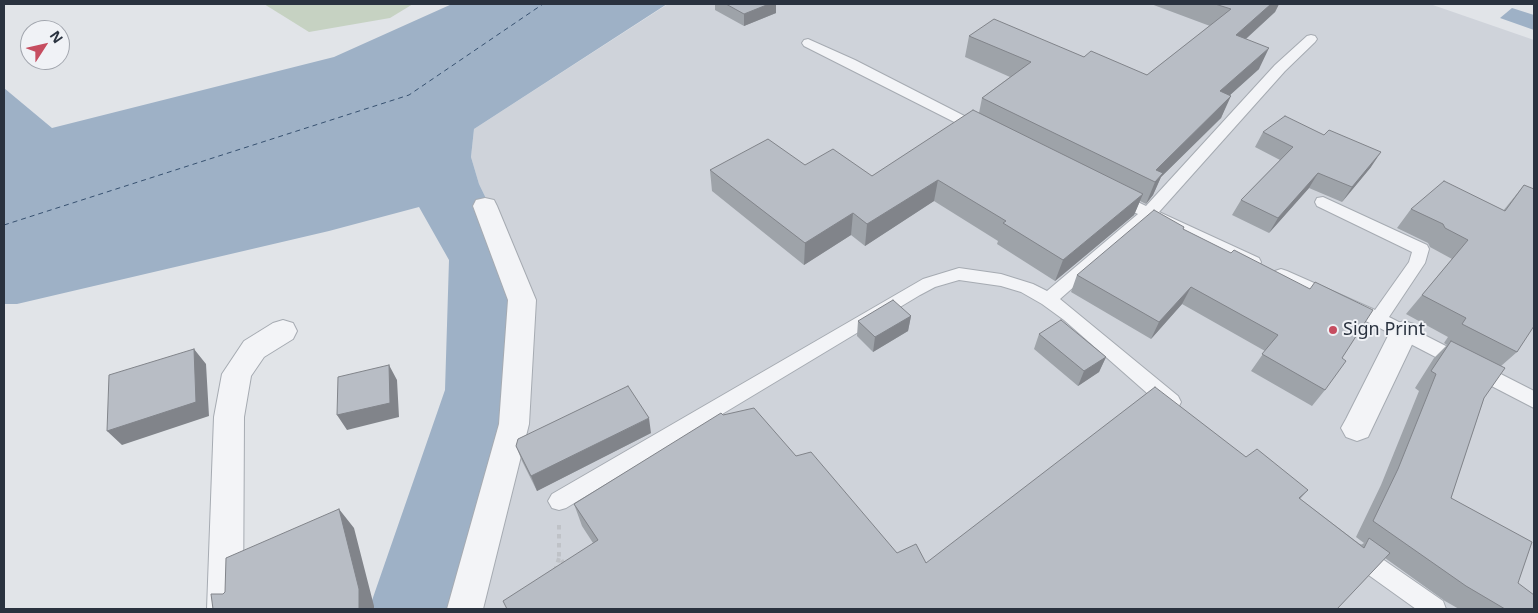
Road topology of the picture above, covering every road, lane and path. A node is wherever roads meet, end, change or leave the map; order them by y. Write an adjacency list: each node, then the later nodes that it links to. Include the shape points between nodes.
1 (1311, 39): 7 (lane, via 1280,68)
2 (808, 43): 3 (lane)
3 (995, 137)
4 (1105, 193): 7 (lane)
5 (1323, 202): 9 (lane, via 1421,248 1417,263)
6 (485, 206): 21 (street, via 522,300 514,424)
7 (1148, 214): 8 (lane); 9 (lane)
8 (1048, 299): 13 (lane); 15 (lane, via 1027,288 978,276 959,274 929,283)
9 (1378, 319): 11 (lane)
10 (283, 331): 20 (street, via 254,348 237,374 229,417)
11 (1404, 332): 12 (lane); 14 (street)
12 (1534, 400)
13 (1187, 415)
14 (1357, 428)
15 (559, 501): 17 (path)
16 (1343, 543): 22 (lane)
17 (559, 557): 18 (path); 19 (path)
18 (571, 572)
19 (553, 574)
20 (225, 609)
21 (465, 609)
22 (1435, 609)

